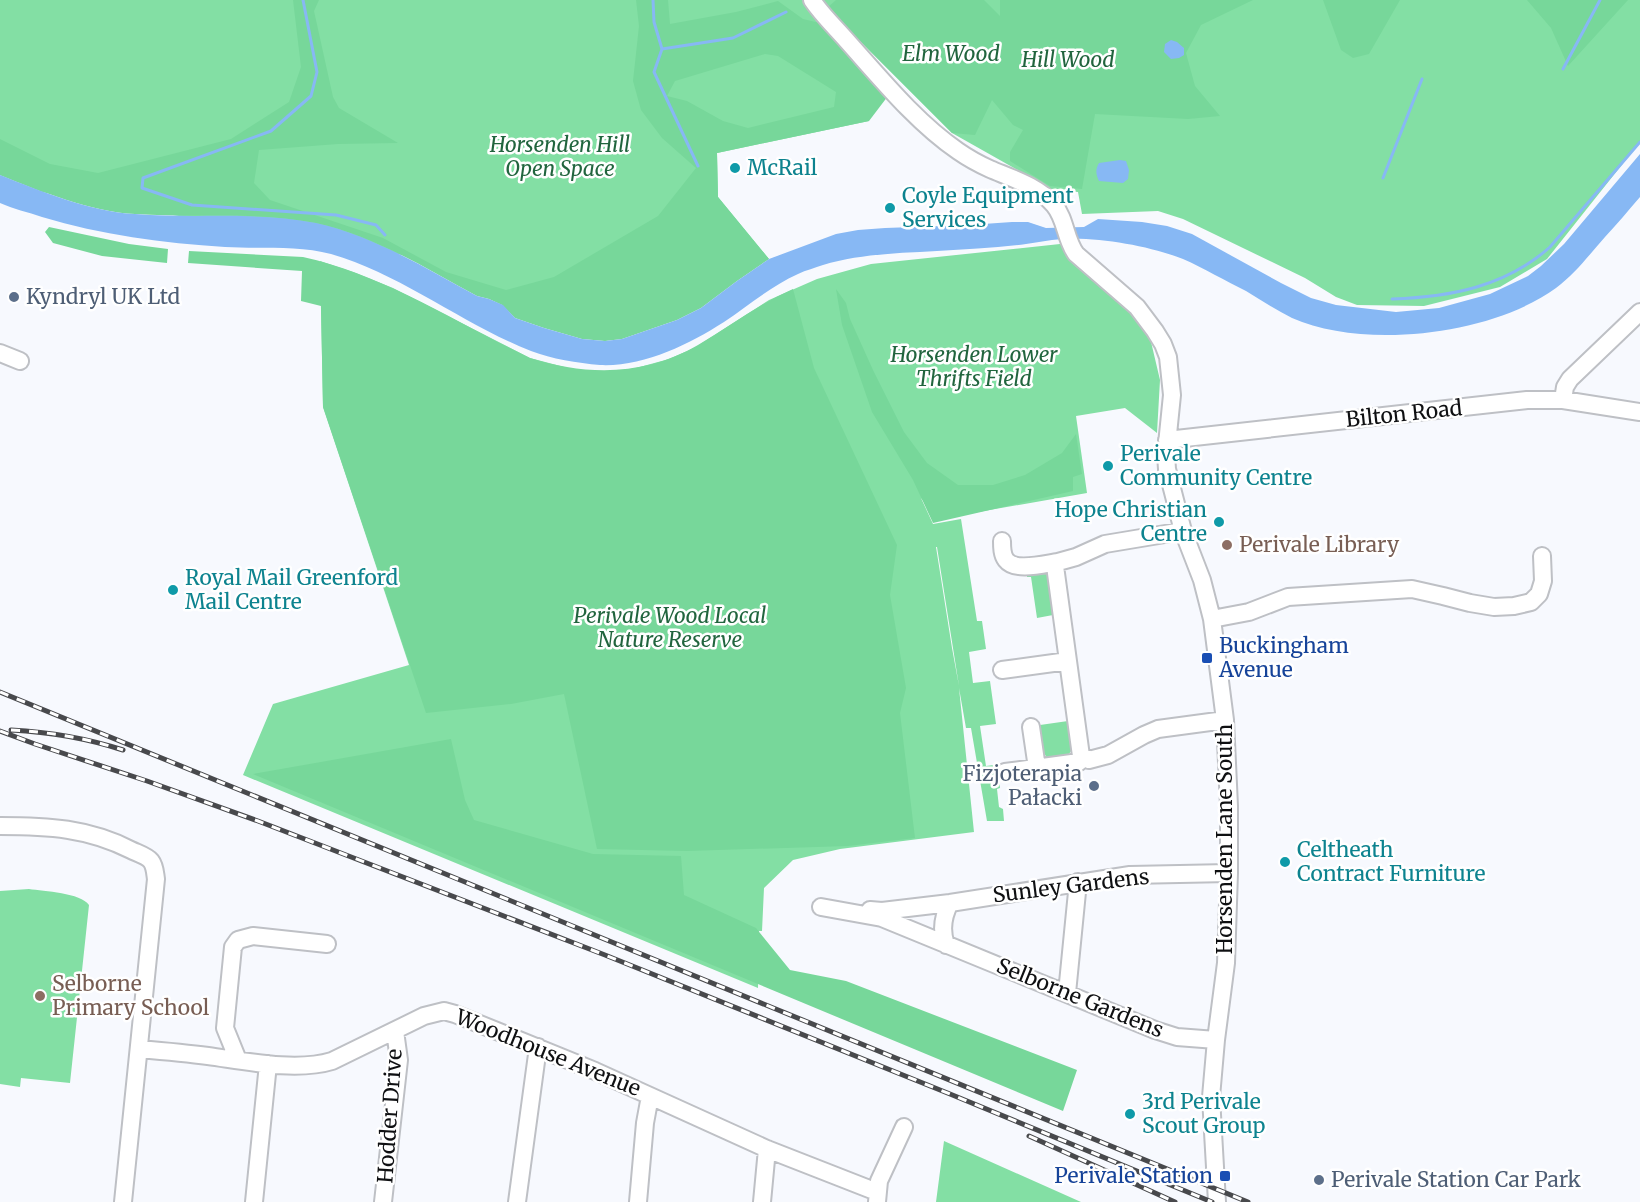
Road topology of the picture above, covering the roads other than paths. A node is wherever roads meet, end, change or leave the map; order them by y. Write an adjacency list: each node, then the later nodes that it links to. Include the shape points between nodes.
1 (812, 0): 7 (street, Horsenden Lane South, via 934,132 979,164 1053,203 1076,254 1132,302 1163,344 1172,383)
2 (1640, 312): 5 (street, via 1570,379)
3 (0, 353): 4 (street)
4 (20, 361)
5 (1563, 400): 6 (street, Bilton Road); 7 (street, Bilton Road)
6 (1640, 412)
7 (1167, 440): 8 (street, Horsenden Lane South, via 1167,469)
8 (1183, 531): 11 (street, via 1105,544); 12 (street, Horsenden Lane South)
9 (1002, 541): 11 (street, via 1004,558 1018,567)
10 (1542, 556): 12 (street, via 1539,594 1531,602 1514,606 1470,603 1412,589 1288,597 1249,612)
11 (1058, 562): 13 (street, via 1055,566)
12 (1212, 619): 15 (street, Horsenden Lane South)
13 (1068, 661): 14 (street); 17 (street)
14 (1002, 670)
15 (1225, 720): 17 (street, via 1158,729 1108,755); 21 (street, Horsenden Lane South)
16 (1031, 727): 18 (street)
17 (1083, 758): 18 (street, via 1079,762)
18 (1037, 768): 19 (street)
19 (1005, 772)
20 (0, 826): 31 (street, via 57,827 94,834 151,860 156,879)
21 (1229, 873): 22 (street, Sunley Gardens, via 1130,875); 29 (street, Horsenden Lane South, via 1226,963)
22 (1078, 882): 23 (street, Sunley Gardens); 27 (street)
23 (950, 903): 24 (street, Sunley Gardens, via 882,911); 26 (street, via 942,934)
24 (821, 907): 26 (street, Selborne Gardens, via 882,918)
25 (327, 944): 32 (street, via 253,936 238,940 233,947 225,1028)
26 (946, 945): 27 (street, Selborne Gardens)
27 (1067, 993): 29 (street, Selborne Gardens, via 1177,1037)
28 (395, 1031): 30 (street, Woodhouse Avenue, via 444,1011); 33 (street, Woodhouse Avenue, via 323,1064); 40 (street, Hodder Drive, via 399,1060)
29 (1216, 1040): 44 (street, Horsenden Lane South, via 1211,1097)
30 (538, 1047): 34 (street, Woodhouse Avenue); 41 (street)
31 (139, 1049): 32 (street, Woodhouse Avenue); 38 (street)
32 (238, 1060): 33 (street, Woodhouse Avenue)
33 (268, 1064): 39 (street)
34 (650, 1096): 36 (street, Woodhouse Avenue); 42 (street)
35 (904, 1127): 37 (street, via 879,1181)
36 (767, 1149): 37 (street, Woodhouse Avenue); 43 (street)
37 (877, 1197)
38 (123, 1202)
39 (254, 1202)
40 (383, 1202)
41 (517, 1202)
42 (638, 1202)
43 (762, 1202)
44 (1217, 1202)

